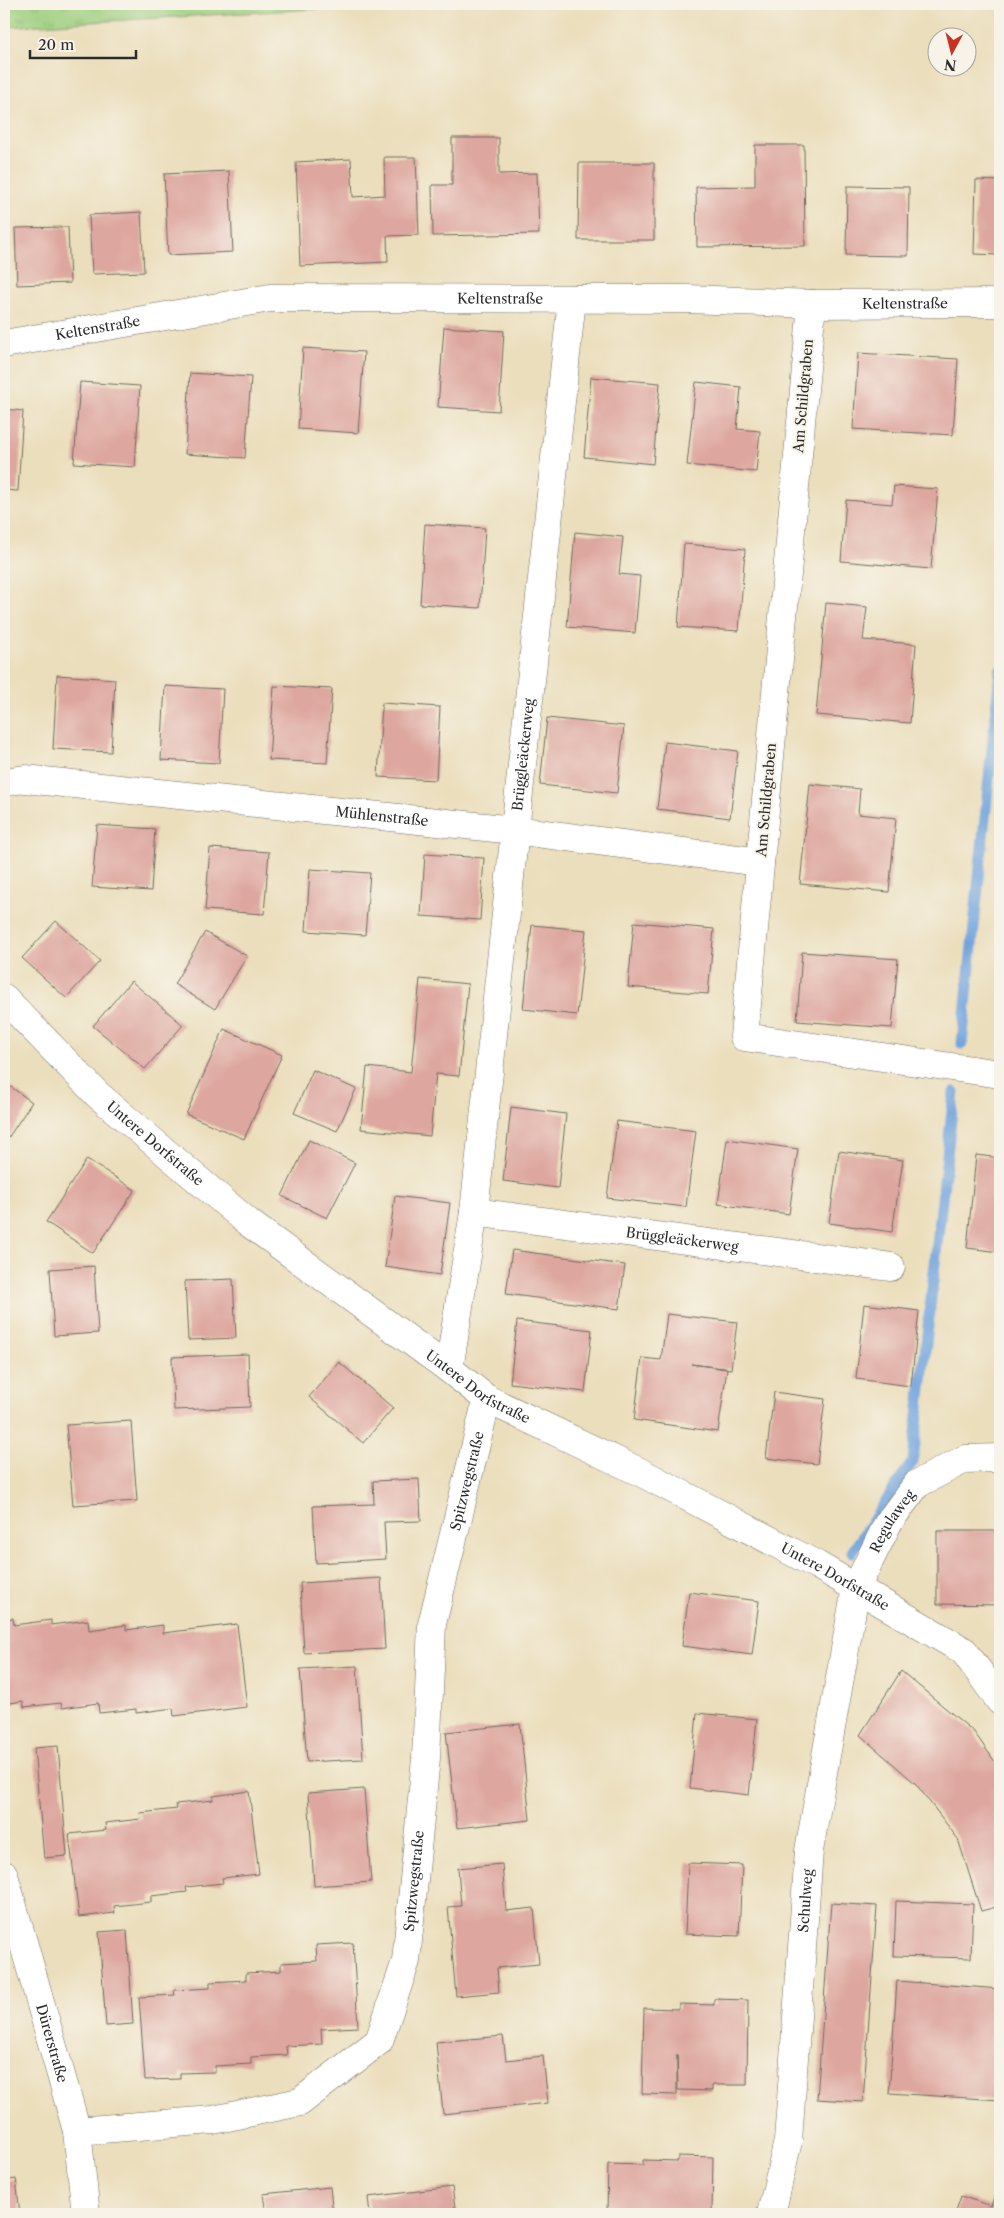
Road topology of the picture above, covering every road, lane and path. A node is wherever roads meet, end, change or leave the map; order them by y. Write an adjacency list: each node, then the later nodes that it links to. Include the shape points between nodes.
1 (572, 299): 3 (street, Keltenstraße); 4 (street, Keltenstraße, via 270,298); 6 (street, Brüggleäckerweg)
2 (1000, 303): 3 (street, Keltenstraße)
3 (812, 304): 7 (street, Am Schildgraben)
4 (4, 344)
5 (4, 782): 6 (street, Mühlenstraße, via 25,779)
6 (514, 830): 7 (street, Mühlenstraße); 10 (street, Brüggleäckerweg)
7 (760, 862): 9 (street, Am Schildgraben, via 744,1038)
8 (4, 998): 12 (street, Untere Dorfstraße, via 98,1095 249,1224)
9 (1000, 1074)
10 (474, 1212): 11 (street, Brüggleäckerweg); 12 (street, Brüggleäckerweg)
11 (891, 1267)
12 (449, 1369): 13 (street, Untere Dorfstraße)
13 (487, 1399): 15 (street, Untere Dorfstraße, via 642,1473 817,1564); 18 (street, Spitzwegstraße, via 432,1624 426,1758 406,1960 379,2041 300,2102 213,2120)
14 (1000, 1458): 15 (street, Regulaweg, via 965,1459 917,1484 888,1523)
15 (856, 1588): 16 (street, Untere Dorfstraße, via 964,1651); 20 (street, Schulweg, via 809,1851 788,2141)
16 (1000, 1701)
17 (4, 1875): 18 (street, Dürerstraße)
18 (77, 2131): 19 (street, Dürerstraße)
19 (86, 2214)
20 (771, 2214)

